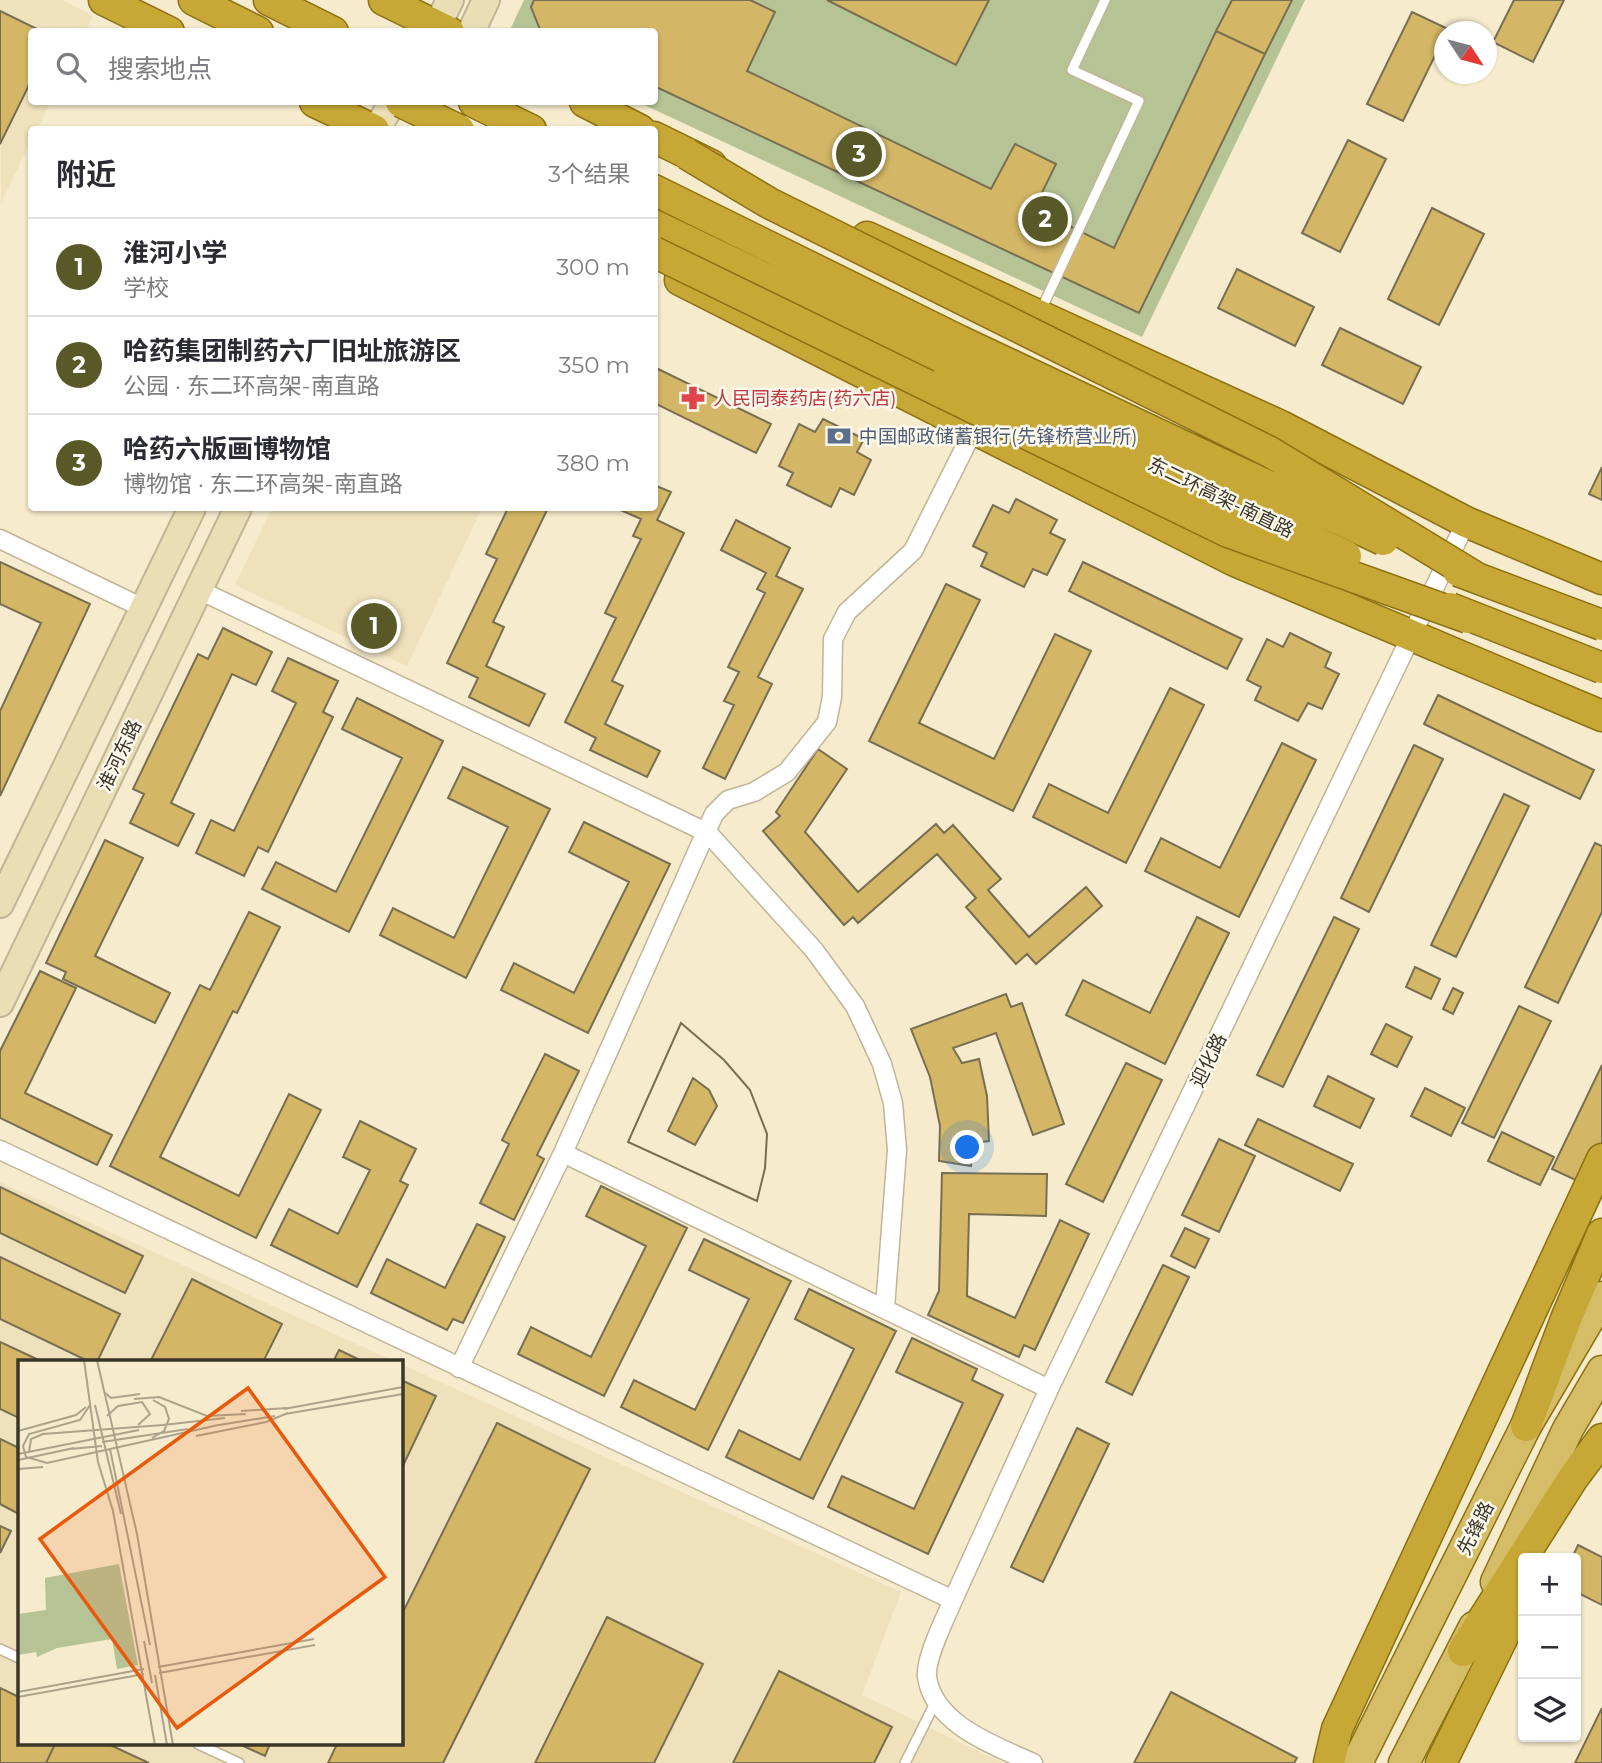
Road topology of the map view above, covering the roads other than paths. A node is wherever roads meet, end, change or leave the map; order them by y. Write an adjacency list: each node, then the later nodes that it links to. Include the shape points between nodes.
1 (104, 0): 8 (highway)
2 (194, 0): 9 (highway)
3 (269, 0): 10 (highway)
4 (384, 0): 7 (highway)
5 (486, 0): 11 (main road)
6 (1105, 0): 30 (lane, via 1072,69 1139,102)
7 (442, 22)
8 (161, 28)
9 (250, 28)
10 (325, 28)
11 (473, 28)
12 (321, 105): 18 (highway)
13 (391, 105): 19 (main road)
14 (407, 105): 21 (highway, bridge)
15 (432, 105): 20 (main road)
16 (480, 105): 22 (highway)
17 (591, 105): 23 (highway)
18 (366, 126)
19 (378, 126)
20 (421, 126)
21 (450, 126)
22 (523, 126)
23 (631, 126)
24 (658, 139): 25 (highway)
25 (687, 154): 30 (highway); 36 (highway, bridge, via 769,203 1270,453)
26 (658, 192): 36 (highway, 东二环高架-南直路, bridge, via 1371,535)
27 (658, 227): 40 (highway, 东二环高架-南直路, bridge)
28 (658, 254): 40 (highway, bridge, via 1228,532)
29 (658, 270): 31 (highway)
30 (1038, 315): 34 (highway, via 1281,426)
31 (973, 431): 42 (highway, via 1235,561); 46 (street, via 913,551 847,612 833,639 827,722 787,772 754,792 728,800 714,814)
32 (191, 511): 39 (main road)
33 (237, 511): 38 (main road, 淮河东路)
34 (1466, 522): 37 (highway); 42 (street, 迎化路)
35 (0, 538): 39 (street)
36 (1477, 578): 41 (highway, 东二环高架-南直路, bridge)
37 (1602, 579)
38 (199, 590): 46 (street); 48 (main road, 淮河东路)
39 (143, 608): 47 (main road)
40 (1468, 618): 43 (highway, 东二环高架-南直路, bridge)
41 (1602, 625)
42 (1425, 639): 44 (highway, via 1524,671); 45 (highway); 57 (street, 迎化路)
43 (1602, 668)
44 (1602, 703)
45 (1602, 716)
46 (708, 834): 50 (street); 54 (street, via 814,950 855,1006 882,1064 893,1102 897,1150)
47 (0, 904)
48 (0, 1003)
49 (0, 1150): 55 (street)
50 (563, 1153): 54 (street); 55 (street)
51 (1602, 1159): 71 (highway, via 1337,1729)
52 (1602, 1234): 58 (highway)
53 (1602, 1297): 58 (main road, 先锋路)
54 (885, 1308): 57 (street)
55 (459, 1368): 61 (street)
56 (1602, 1371): 64 (main road, via 1568,1429)
57 (1049, 1389): 61 (street, 迎化路)
58 (1526, 1426): 72 (main road, 先锋路)
59 (1602, 1439): 60 (highway); 64 (highway)
60 (1545, 1553)
61 (953, 1600): 66 (street, 迎化路, via 927,1676)
62 (1518, 1606): 74 (highway)
63 (0, 1649): 65 (lane)
64 (1463, 1651): 73 (main road)
65 (18, 1658)
66 (936, 1700): 69 (lane); 70 (street, via 982,1740)
67 (202, 1746): 68 (lane)
68 (239, 1763)
69 (905, 1763)
70 (1033, 1763)
71 (1329, 1763)
72 (1357, 1763)
73 (1404, 1763)
74 (1441, 1763)

